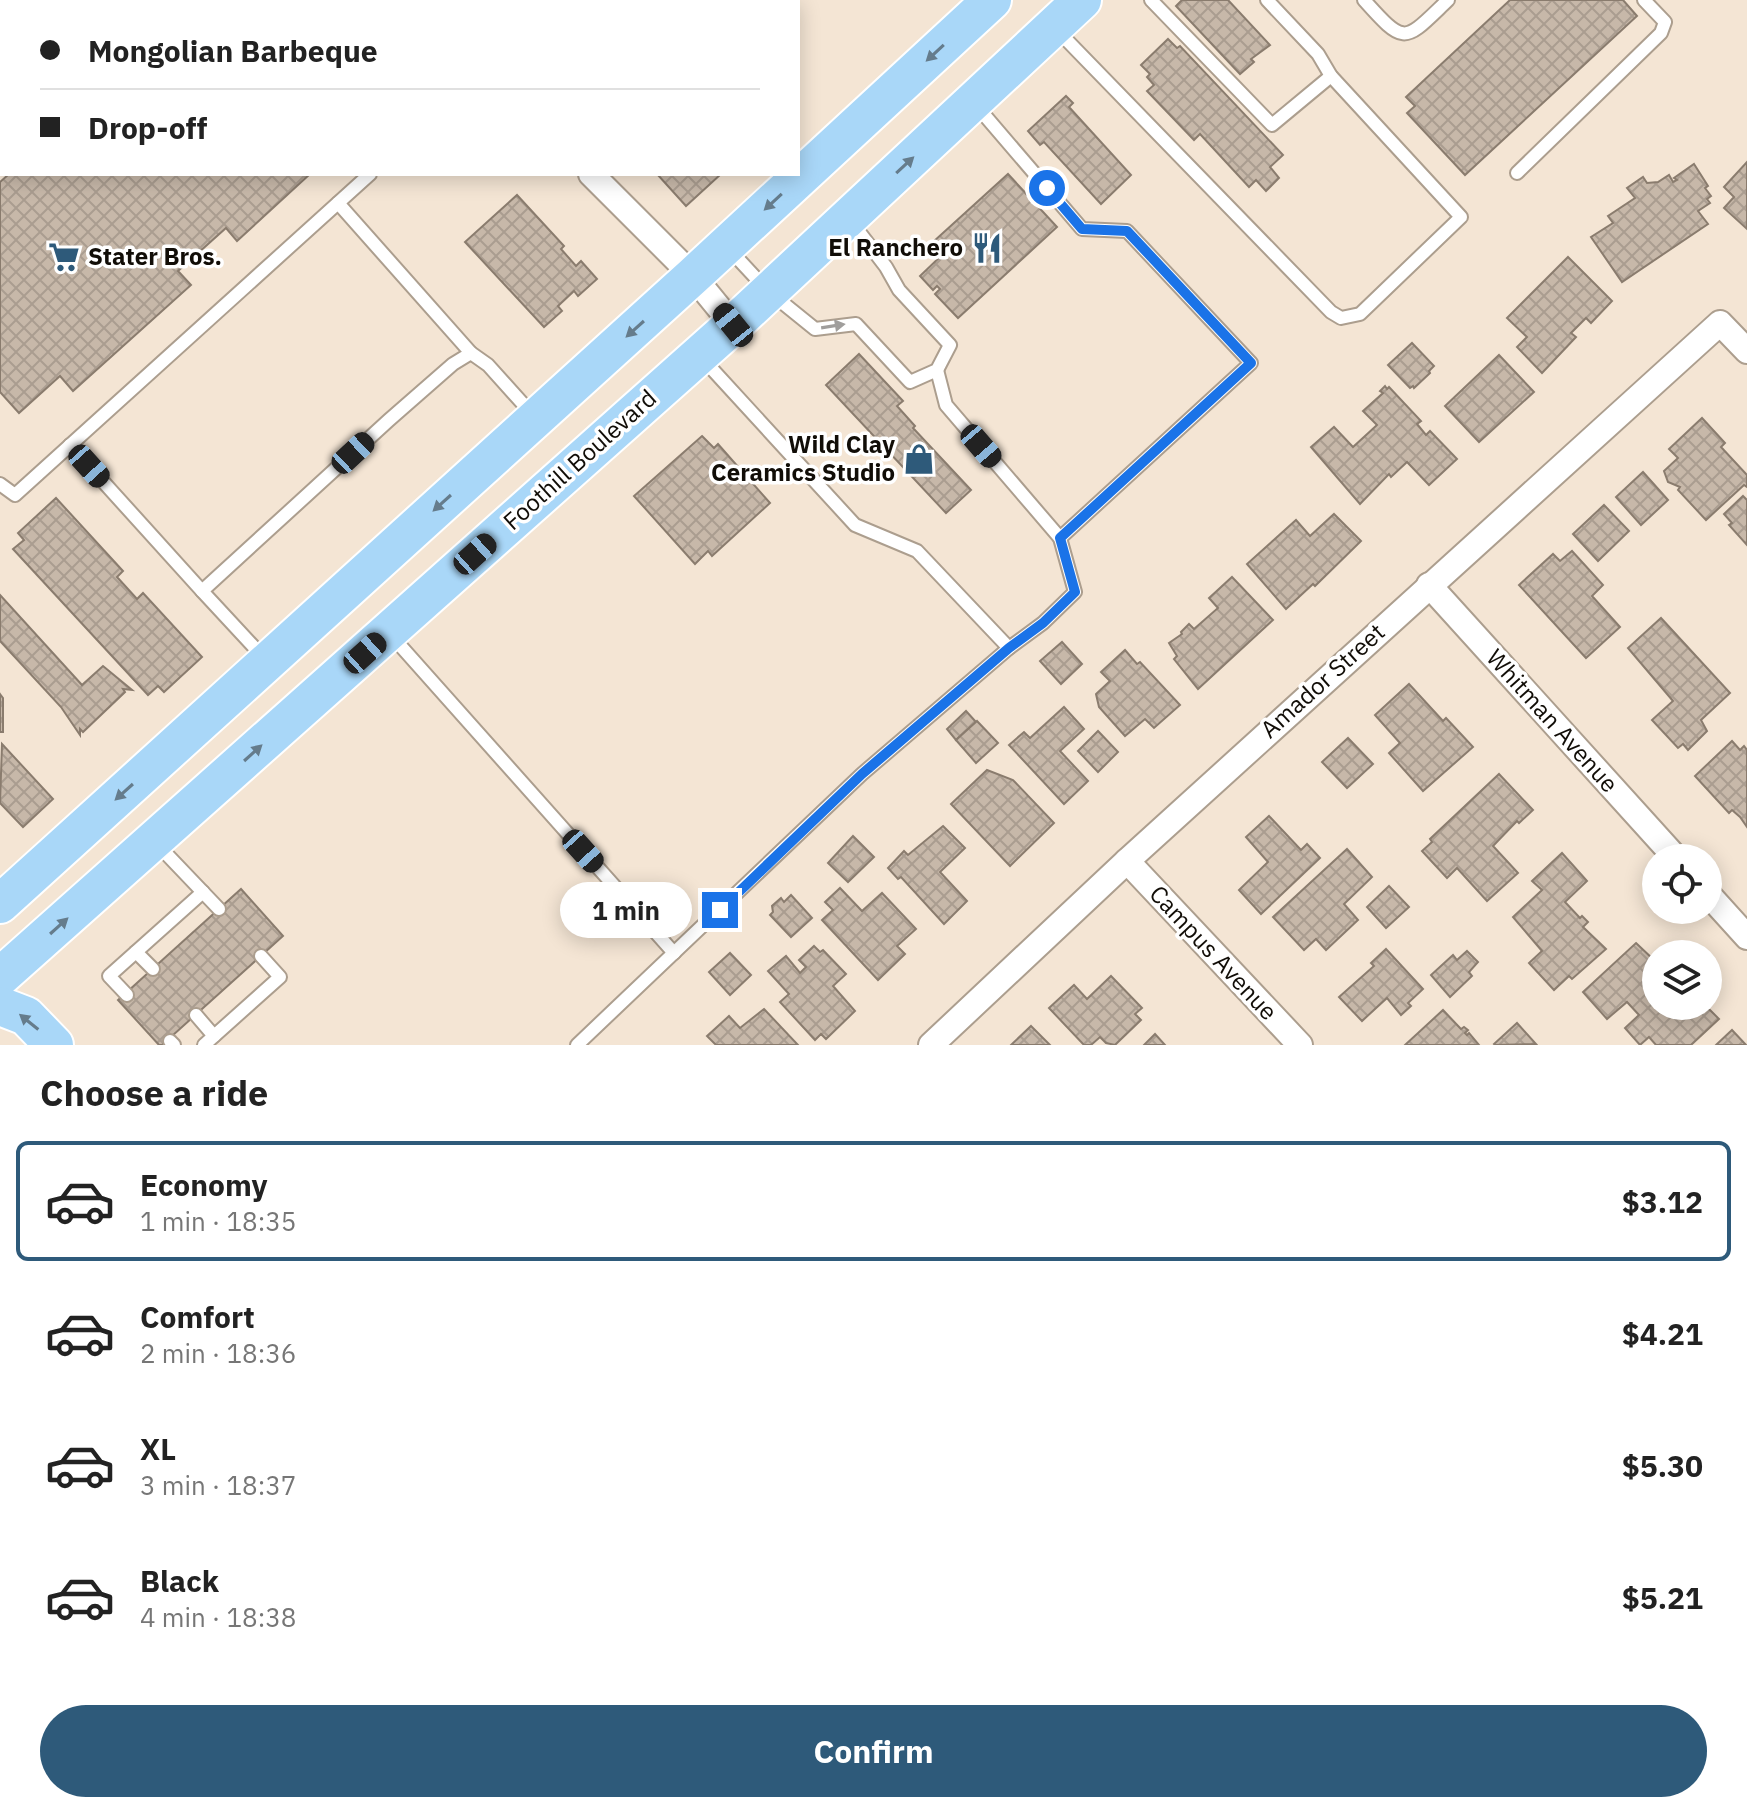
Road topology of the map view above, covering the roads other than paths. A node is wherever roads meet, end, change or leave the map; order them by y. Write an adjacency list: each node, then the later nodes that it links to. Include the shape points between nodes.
1 (992, 0): 16 (main road, one-way to 16)
2 (1082, 0): 8 (main road, Foothill Boulevard)
3 (1151, 0): 9 (lane, via 1272,125)
4 (1267, 0): 9 (lane, via 1318,54)
5 (1364, 0): 6 (lane, via 1387,26 1404,34 1414,32)
6 (1448, 0)
7 (1644, 0): 11 (lane, via 1665,22 1661,33)
8 (1053, 27): 9 (lane, via 1341,318 1360,314 1461,217); 10 (main road, Foothill Boulevard)
9 (1331, 76)
10 (973, 101): 15 (main road, Foothill Boulevard, one-way to 10); 27 (lane, via 1082,229 1127,231 1251,363)
11 (1517, 173)
12 (368, 176): 14 (lane)
13 (593, 176): 17 (street)
14 (338, 203): 21 (lane); 25 (lane)
15 (848, 218): 18 (main road, Foothill Boulevard); 23 (lane, via 899,290 950,345)
16 (726, 246): 17 (main road); 18 (lane)
17 (693, 276): 19 (street); 24 (main road, one-way to 24)
18 (768, 291): 19 (main road, Foothill Boulevard); 23 (lane, one-way to 23, via 815,329 856,324 910,382)
19 (733, 325): 22 (main road, Foothill Boulevard)
20 (1747, 351): 28 (street, Amador Street, via 1720,323)
21 (471, 353): 24 (lane); 29 (lane, via 389,420)
22 (698, 355): 30 (main road, Foothill Boulevard); 31 (lane, via 855,525 917,551)
23 (937, 370): 27 (lane, via 946,405)
24 (536, 418): 32 (main road, one-way to 32)
25 (70, 445): 26 (lane, via 15,495); 29 (lane)
26 (0, 484)
27 (1060, 538): 31 (lane, via 1075,592)
28 (1429, 585): 34 (street, Whitman Avenue); 35 (street, Amador Street)
29 (202, 591): 32 (lane)
30 (388, 632): 33 (main road, Foothill Boulevard, one-way to 30); 42 (lane)
31 (1009, 648): 42 (lane, via 862,774)
32 (268, 663): 37 (main road, one-way to 37)
33 (154, 841): 36 (lane); 45 (main road, Foothill Boulevard, one-way to 33)
34 (1663, 844)
35 (1127, 861): 52 (street, Amador Street); 53 (street, Campus Avenue)
36 (203, 892): 38 (lane); 41 (lane)
37 (0, 904)
38 (219, 909)
39 (1722, 909): 40 (street)
40 (1747, 937)
41 (136, 952): 44 (lane); 46 (lane, via 109,976)
42 (674, 953): 51 (lane)
43 (261, 956): 49 (lane, via 280,977)
44 (153, 969)
45 (0, 977)
46 (127, 995)
47 (0, 1006): 50 (main road, one-way to 47, via 26,1016)
48 (196, 1015): 49 (lane)
49 (209, 1040)
50 (54, 1045)
51 (577, 1045)
52 (931, 1045)
53 (1300, 1045)

